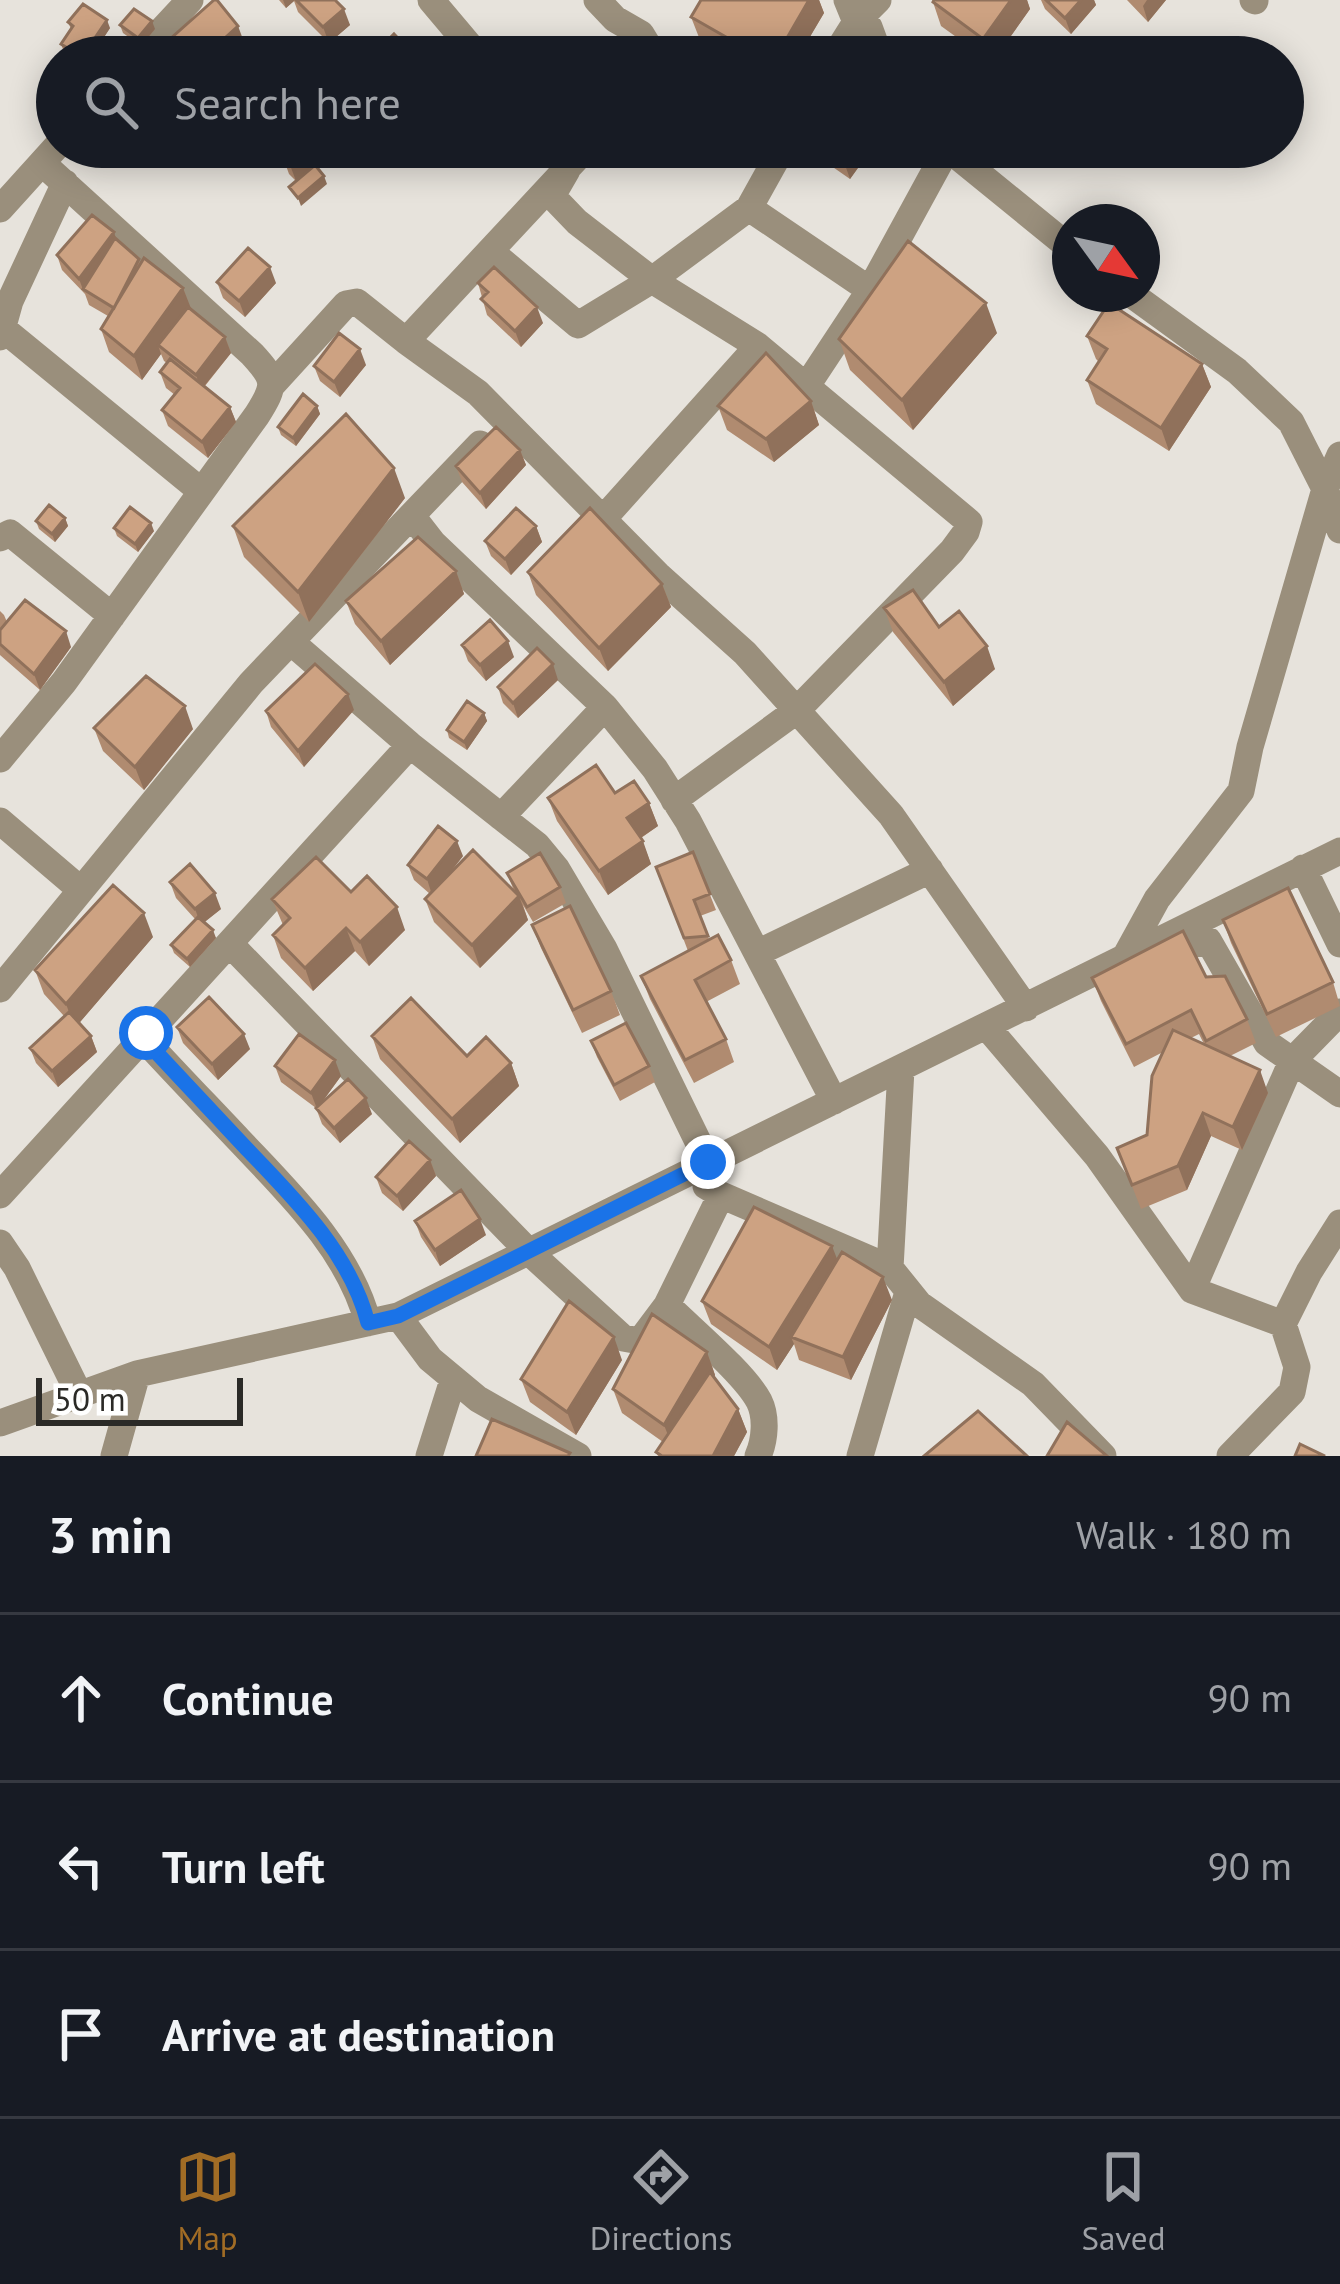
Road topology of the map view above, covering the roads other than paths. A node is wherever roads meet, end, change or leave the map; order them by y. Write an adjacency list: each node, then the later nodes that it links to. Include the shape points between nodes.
1 (190, 0): 6 (street)
2 (431, 0): 7 (street)
3 (597, 0): 8 (street)
4 (878, 0): 5 (street)
5 (852, 11): 9 (street)
6 (157, 36)
7 (461, 36)
8 (642, 36)
9 (872, 36)
10 (37, 168): 19 (street)
11 (57, 168): 17 (street)
12 (552, 168): 21 (street)
13 (558, 168): 22 (street, via 553,196)
14 (771, 168): 18 (street)
15 (935, 168): 23 (street)
16 (971, 168): 20 (street)
17 (64, 183): 25 (street); 28 (street, via 252,354)
18 (749, 208): 22 (street); 23 (street)
19 (0, 209)
20 (1052, 233)
21 (490, 250): 22 (street, via 578,325); 26 (street)
22 (652, 280): 27 (street)
23 (870, 290): 29 (street)
24 (1156, 312): 32 (street, via 1238,371 1291,422)
25 (1, 333): 33 (street)
26 (406, 341): 28 (street, via 357,302 346,304); 30 (street)
27 (758, 346): 29 (street); 35 (street)
28 (273, 384): 33 (street)
29 (806, 387): 41 (street, via 969,522 952,551)
30 (504, 419): 34 (street); 35 (street)
31 (1340, 455): 32 (street)
32 (1325, 489): 36 (street); 54 (street, via 1241,791 1157,899)
33 (201, 491): 38 (street)
34 (412, 516): 39 (street); 40 (street)
35 (603, 519): 41 (street)
36 (1340, 530)
37 (1, 533): 38 (street)
38 (112, 616): 43 (street)
39 (291, 642): 42 (street); 50 (street)
40 (605, 707): 44 (street); 45 (street)
41 (796, 711): 44 (street); 49 (street)
42 (410, 745): 45 (street); 51 (street)
43 (0, 759)
44 (674, 800): 53 (street)
45 (501, 817): 65 (street, via 556,868 604,949)
46 (0, 821): 50 (street)
47 (1340, 851): 48 (street)
48 (1303, 868): 52 (street); 54 (street)
49 (930, 870): 53 (street); 57 (street)
50 (81, 890): 56 (street)
51 (230, 944): 60 (street); 70 (street)
52 (1340, 944)
53 (757, 953): 64 (street)
54 (1124, 959): 55 (street)
55 (1075, 983): 57 (street); 61 (street, via 1208,940 1268,1043)
56 (0, 989)
57 (1026, 1007): 59 (street)
58 (1340, 1012): 61 (street)
59 (987, 1027): 62 (street); 72 (street, via 1097,1156)
60 (142, 1037): 66 (street); 76 (street, via 315,1224 362,1298)
61 (1292, 1061): 63 (street); 72 (street)
62 (901, 1069): 64 (street); 71 (street)
63 (1340, 1094)
64 (834, 1102): 65 (street)
65 (697, 1167): 67 (street); 70 (street)
66 (0, 1195)
67 (721, 1195): 71 (street); 74 (street)
68 (1340, 1223): 77 (street)
69 (0, 1243): 80 (street)
70 (529, 1252): 74 (street, via 623,1339 640,1341); 75 (street)
71 (890, 1268): 73 (street)
72 (1192, 1290): 77 (street)
73 (908, 1292): 86 (street); 87 (street, via 1033,1384)
74 (667, 1305): 85 (street, via 761,1404)
75 (398, 1316): 76 (street); 79 (street)
76 (368, 1323): 78 (street)
77 (1283, 1324): 88 (street, via 1297,1367 1292,1392)
78 (136, 1374): 80 (street); 82 (street)
79 (452, 1380): 83 (street); 84 (street)
80 (79, 1394): 81 (street)
81 (0, 1423)
82 (114, 1456)
83 (429, 1456)
84 (578, 1456)
85 (758, 1456)
86 (860, 1456)
87 (1103, 1456)
88 (1230, 1456)

